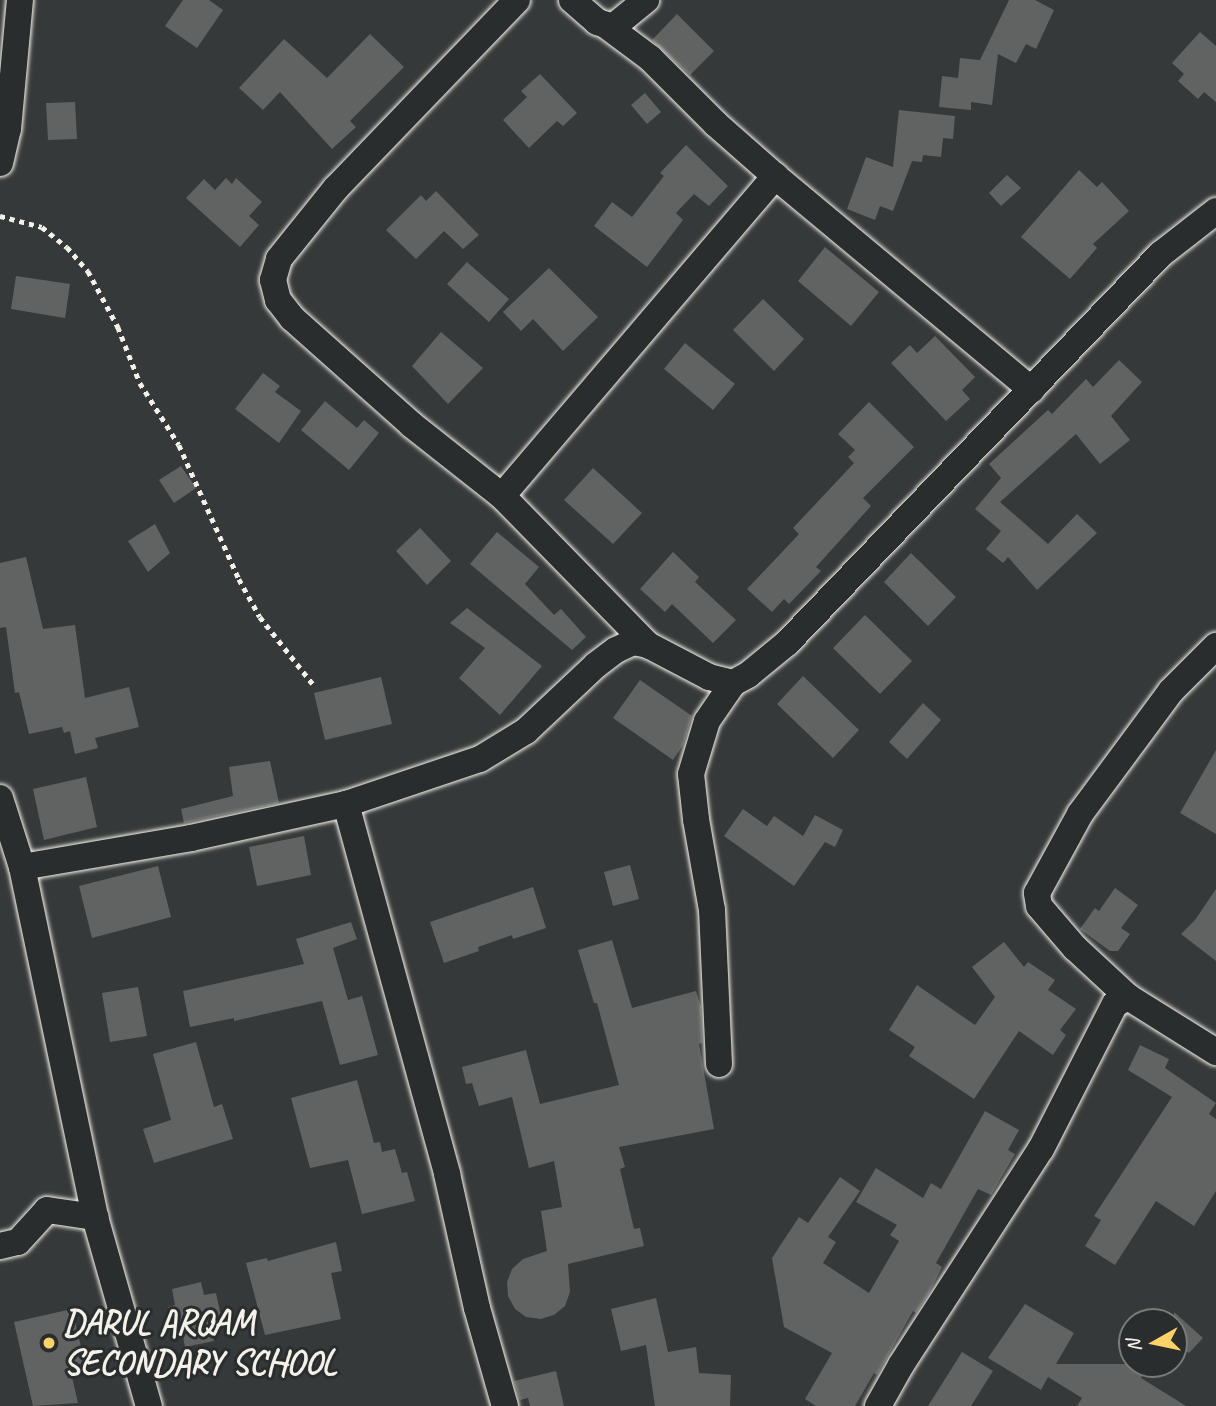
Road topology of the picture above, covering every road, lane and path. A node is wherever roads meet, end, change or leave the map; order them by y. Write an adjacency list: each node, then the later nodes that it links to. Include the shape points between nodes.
1 (20, 0): 6 (street, via 8,129)
2 (517, 0): 11 (street, via 336,188 279,259 273,280 278,300 292,318 412,425)
3 (572, 0): 5 (street)
4 (646, 0): 5 (street, via 618,25)
5 (607, 26): 7 (street, via 650,58)
6 (0, 163)
7 (775, 176): 10 (street); 11 (street)
8 (1216, 211): 10 (street, via 1161,254)
9 (0, 216): 15 (path, via 42,227 88,271 118,327 140,383 186,457 239,579 260,617)
10 (1032, 390): 14 (street, via 787,643)
11 (502, 496): 12 (street)
12 (648, 645): 14 (street, via 709,677); 17 (street, via 633,642 616,650 526,731 480,759)
13 (1216, 646): 19 (street, via 1171,691 1080,814 1037,893 1039,906 1075,948)
14 (733, 683): 21 (street, via 707,721 691,774 712,910)
15 (313, 684)
16 (0, 798): 18 (street)
17 (346, 804): 18 (street, via 191,838); 25 (street, via 444,1161)
18 (12, 853): 22 (street)
19 (1128, 997): 20 (street); 26 (street, via 1107,1014 1041,1149)
20 (1216, 1052)
21 (719, 1063)
22 (95, 1217): 23 (street, via 47,1210 18,1242); 24 (street)
23 (0, 1246)
24 (149, 1406)
25 (505, 1406)
26 (878, 1406)

